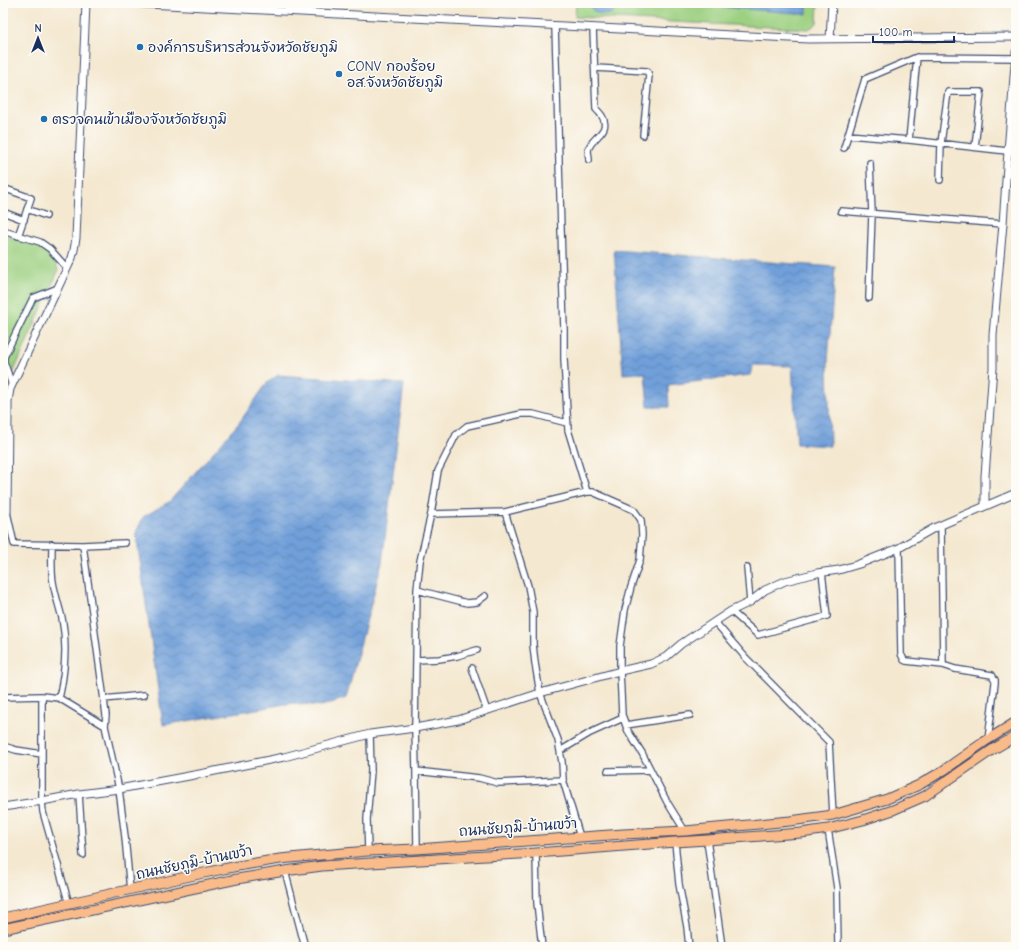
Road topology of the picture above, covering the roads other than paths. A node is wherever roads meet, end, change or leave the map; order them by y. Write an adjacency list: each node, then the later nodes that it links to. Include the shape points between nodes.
1 (86, 3): 32 (street, via 76,238)
2 (129, 3): 4 (street)
3 (832, 3): 7 (street)
4 (555, 26): 5 (street); 36 (street)
5 (593, 28): 7 (street, via 808,40); 10 (street)
6 (1016, 37): 7 (street)
7 (830, 39)
8 (1016, 56): 9 (street); 17 (street)
9 (917, 58): 12 (street, via 865,79); 13 (street)
10 (595, 68): 11 (street, via 647,71 649,75); 19 (street, via 596,108 604,124 603,131 588,150)
11 (643, 135)
12 (848, 135): 13 (street); 16 (street)
13 (909, 140): 14 (street)
14 (941, 143): 15 (street); 15 (street, via 948,92 981,92); 21 (street)
15 (975, 147): 17 (street)
16 (844, 148)
17 (1008, 151): 18 (street); 29 (street)
18 (1016, 152)
19 (589, 160)
20 (870, 163): 26 (street)
21 (940, 180)
22 (3, 188): 23 (street, via 31,198)
23 (27, 209): 27 (street); 28 (street)
24 (842, 211): 26 (street)
25 (3, 212): 28 (street)
26 (872, 214): 29 (street); 34 (street)
27 (46, 216)
28 (24, 220): 31 (street)
29 (1003, 224): 39 (street, via 984,476)
30 (3, 232): 31 (street)
31 (18, 236): 32 (street, via 40,242)
32 (67, 268): 33 (street)
33 (58, 288): 35 (street); 35 (street, via 33,298 4,357)
34 (869, 298)
35 (12, 386): 40 (street, via 8,400)
36 (567, 423): 37 (street); 42 (street, via 533,414 521,414 467,426 456,435 438,471)
37 (587, 492): 41 (street); 60 (street, via 593,492 634,510 641,520 640,560 625,610 620,646)
38 (1016, 493): 39 (street)
39 (985, 506): 44 (street)
40 (7, 512): 43 (street); 46 (street, via 14,544)
41 (505, 512): 42 (street); 61 (street, via 528,586 533,612 533,645)
42 (431, 514): 51 (street, via 420,561)
43 (3, 520)
44 (941, 526): 48 (street); 58 (street)
45 (125, 543): 47 (street)
46 (52, 544): 47 (street); 65 (street, via 53,582 62,620 64,644 64,666)
47 (82, 545): 66 (street)
48 (899, 548): 50 (street, via 859,564); 58 (street, via 901,654 906,661)
49 (747, 568): 53 (street)
50 (822, 572): 53 (street, via 785,581 765,590); 54 (street, via 827,616 758,635)
51 (417, 590): 52 (street, via 467,603 477,602); 57 (street)
52 (485, 596)
53 (750, 602): 54 (street)
54 (731, 611): 55 (street)
55 (715, 622): 60 (street, via 666,657 651,664); 88 (street, via 746,658 829,742)
56 (477, 650): 57 (street, via 440,660)
57 (416, 660): 73 (street)
58 (943, 665): 76 (street, via 989,674 995,680)
59 (472, 668): 67 (street)
60 (620, 671): 61 (street); 69 (street)
61 (540, 693): 67 (street); 78 (street)
62 (144, 695): 66 (street)
63 (42, 696): 64 (street); 65 (street); 79 (street)
64 (3, 697)
65 (59, 698): 72 (street)
66 (104, 699): 72 (street)
67 (487, 711): 73 (street, via 458,720)
68 (690, 715): 71 (street)
69 (623, 718): 71 (street); 78 (street)
70 (1016, 722): 76 (main road, ถนนชัยภูมิ-บ้านเขว้า)
71 (626, 725): 80 (street)
72 (105, 726): 84 (street)
73 (415, 728): 74 (street); 81 (street)
74 (370, 734): 84 (street, via 284,757); 96 (street)
75 (1016, 736): 89 (main road, ถนนชัยภูมิ-บ้านเขว้า, via 925,796 863,820)
76 (988, 740): 88 (main road, ถนนชัยภูมิ-บ้านเขว้า, via 919,785 887,799)
77 (3, 746): 79 (street)
78 (560, 750): 83 (street)
79 (42, 754): 86 (street)
80 (650, 770): 82 (street); 90 (street)
81 (416, 771): 83 (street, via 479,778 498,783); 95 (street)
82 (608, 771)
83 (563, 780): 91 (street)
84 (119, 789): 85 (street); 101 (street)
85 (79, 794): 86 (street); 98 (street)
86 (42, 801): 87 (street); 102 (street)
87 (3, 807)
88 (833, 815): 90 (main road, ถนนชัยภูมิ-บ้านเขว้า)
89 (828, 828): 92 (main road, ถนนชัยภูมิ-บ้านเขว้า, via 801,833); 109 (street, via 836,888)
90 (685, 831): 91 (main road, ถนนชัยภูมิ-บ้านเขว้า)
91 (580, 837): 94 (main road, ถนนชัยภูมิ-บ้านเขว้า)
92 (707, 840): 93 (main road, ถนนชัยภูมิ-บ้านเขว้า); 108 (street)
93 (675, 842): 97 (main road, ถนนชัยภูมิ-บ้านเขว้า); 107 (street)
94 (448, 846): 95 (main road, ถนนชัยภูมิ-บ้านเขว้า); 99 (main road)
95 (417, 849): 96 (main road, ถนนชัยภูมิ-บ้านเขว้า)
96 (368, 851): 101 (main road, ถนนชัยภูมิ-บ้านเขว้า, via 238,866)
97 (536, 853): 99 (main road, ถนนชัยภูมิ-บ้านเขว้า); 106 (street, via 537,903)
98 (83, 855)
99 (451, 858): 100 (main road, ถนนชัยภูมิ-บ้านเขว้า, via 322,866)
100 (285, 871): 104 (main road, ถนนชัยภูมิ-บ้านเขว้า); 105 (street)
101 (130, 890): 102 (main road, ถนนชัยภูมิ-บ้านเขว้า)
102 (68, 904): 103 (main road, ถนนชัยภูมิ-บ้านเขว้า)
103 (3, 918)
104 (3, 929)
105 (305, 947)
106 (542, 947)
107 (689, 947)
108 (722, 947)
109 (838, 947)

